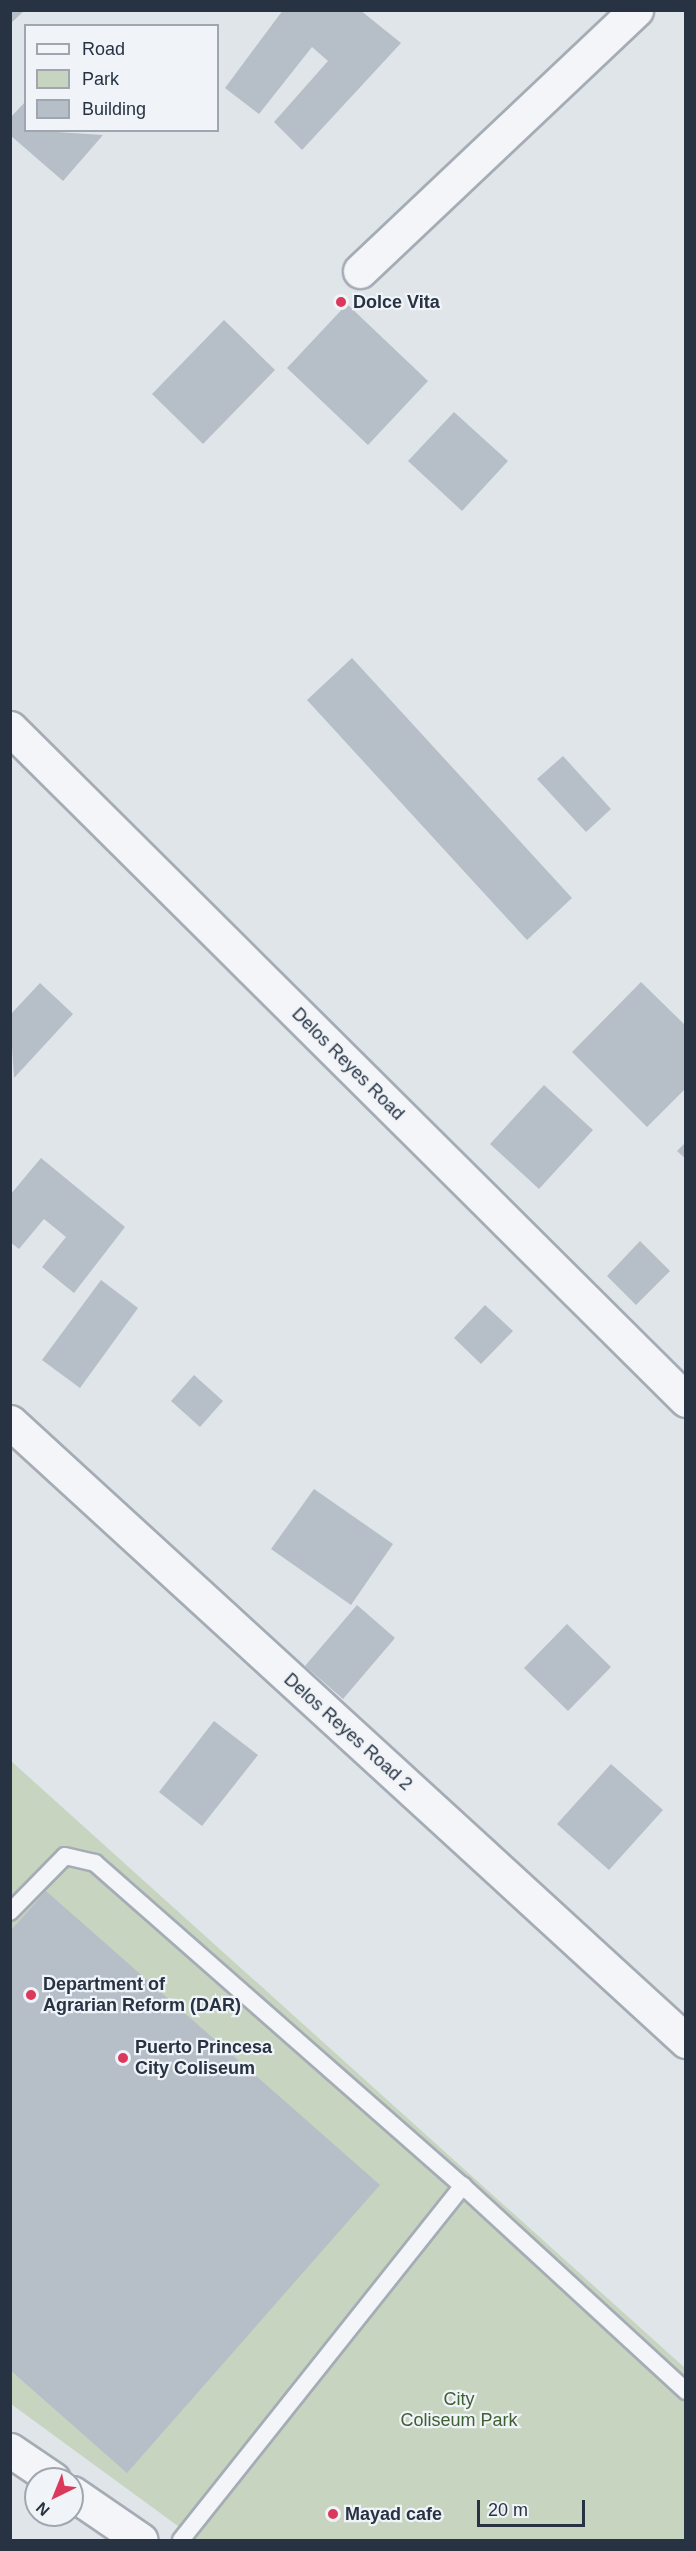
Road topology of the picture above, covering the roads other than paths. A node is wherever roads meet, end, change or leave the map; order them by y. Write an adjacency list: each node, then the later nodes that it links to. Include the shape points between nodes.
1 (636, 10): 2 (street)
2 (360, 271)
3 (10, 728): 4 (street, Delos Reyes Road)
4 (686, 1400)
5 (10, 1422): 7 (street, Delos Reyes Road 2)
6 (10, 1912): 8 (lane, via 65,1856 95,1863)
7 (686, 2041)
8 (463, 2186): 9 (lane); 14 (lane)
9 (686, 2391)
10 (10, 2450): 11 (street)
11 (35, 2467)
12 (84, 2501): 13 (street)
13 (141, 2541)
14 (181, 2541)

